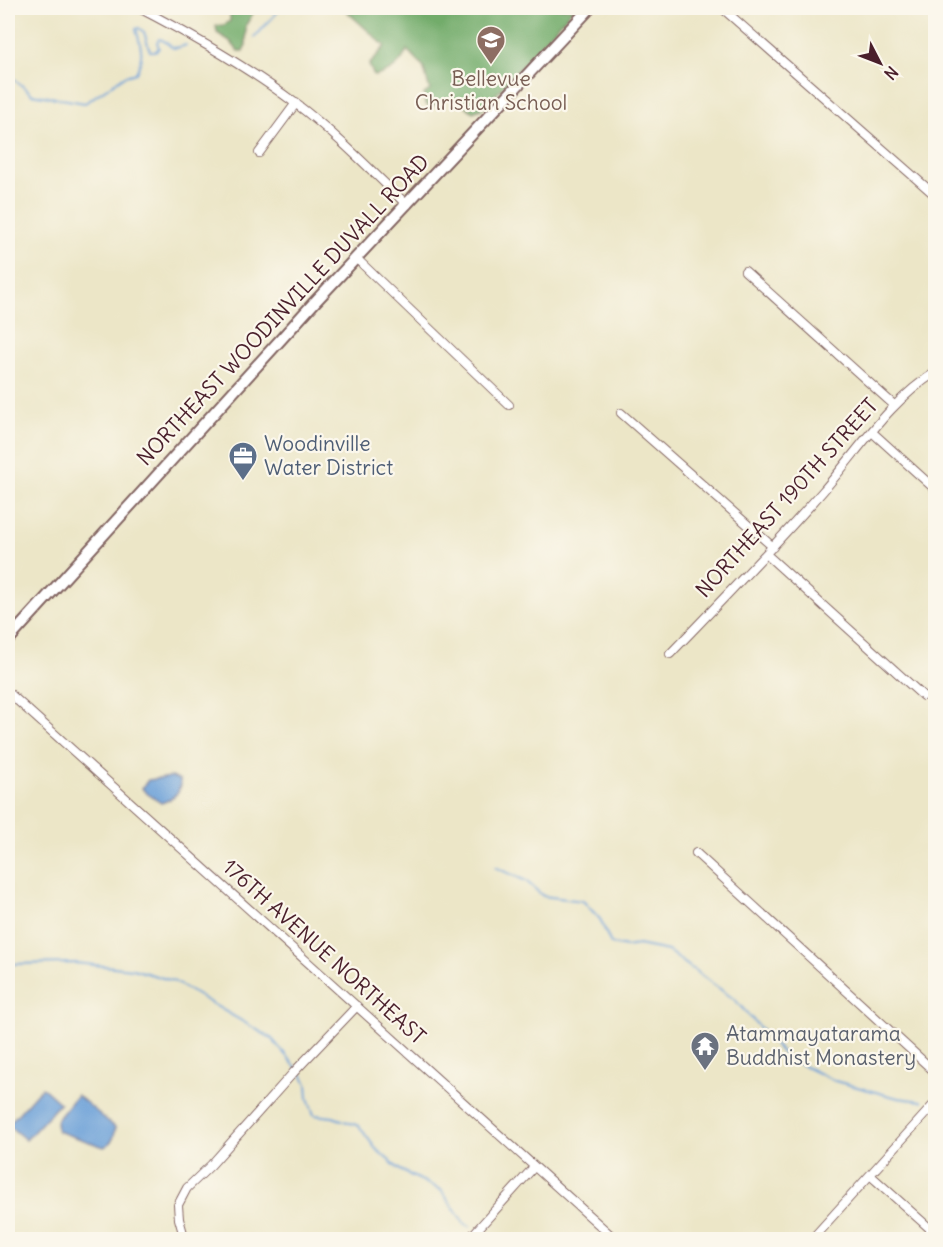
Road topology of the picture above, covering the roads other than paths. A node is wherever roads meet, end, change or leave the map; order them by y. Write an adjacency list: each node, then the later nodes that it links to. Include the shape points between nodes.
1 (139, 8): 4 (street, via 197,38)
2 (590, 8): 7 (main road, NORTHEAST WOODINVILLE DUVALL ROAD)
3 (722, 8): 6 (street)
4 (296, 104): 5 (street); 7 (street)
5 (259, 153)
6 (936, 196)
7 (407, 204): 8 (main road, NORTHEAST WOODINVILLE DUVALL ROAD)
8 (356, 258): 11 (street); 18 (main road, NORTHEAST WOODINVILLE DUVALL ROAD)
9 (745, 271): 12 (street)
10 (936, 372): 12 (street, NORTHEAST 190TH STREET)
11 (509, 405)
12 (894, 405): 14 (street, NORTHEAST 190TH STREET)
13 (621, 413): 16 (street)
14 (872, 432): 15 (street); 16 (street, NORTHEAST 190TH STREET)
15 (936, 490)
16 (773, 547): 17 (street, NORTHEAST 190TH STREET)
17 (766, 554): 19 (street, NORTHEAST 190TH STREET); 21 (street)
18 (8, 640)
19 (670, 654)
20 (8, 692): 23 (street, 176TH AVENUE NORTHEAST)
21 (923, 696)
22 (696, 853): 24 (street)
23 (357, 1006): 26 (street, 176TH AVENUE NORTHEAST); 29 (street, via 187,1188 178,1205)
24 (936, 1073)
25 (936, 1102): 27 (street)
26 (534, 1167): 30 (street); 31 (street, 176TH AVENUE NORTHEAST)
27 (870, 1175): 28 (street); 32 (street)
28 (936, 1234)
29 (185, 1239)
30 (468, 1239)
31 (616, 1239)
32 (811, 1239)

